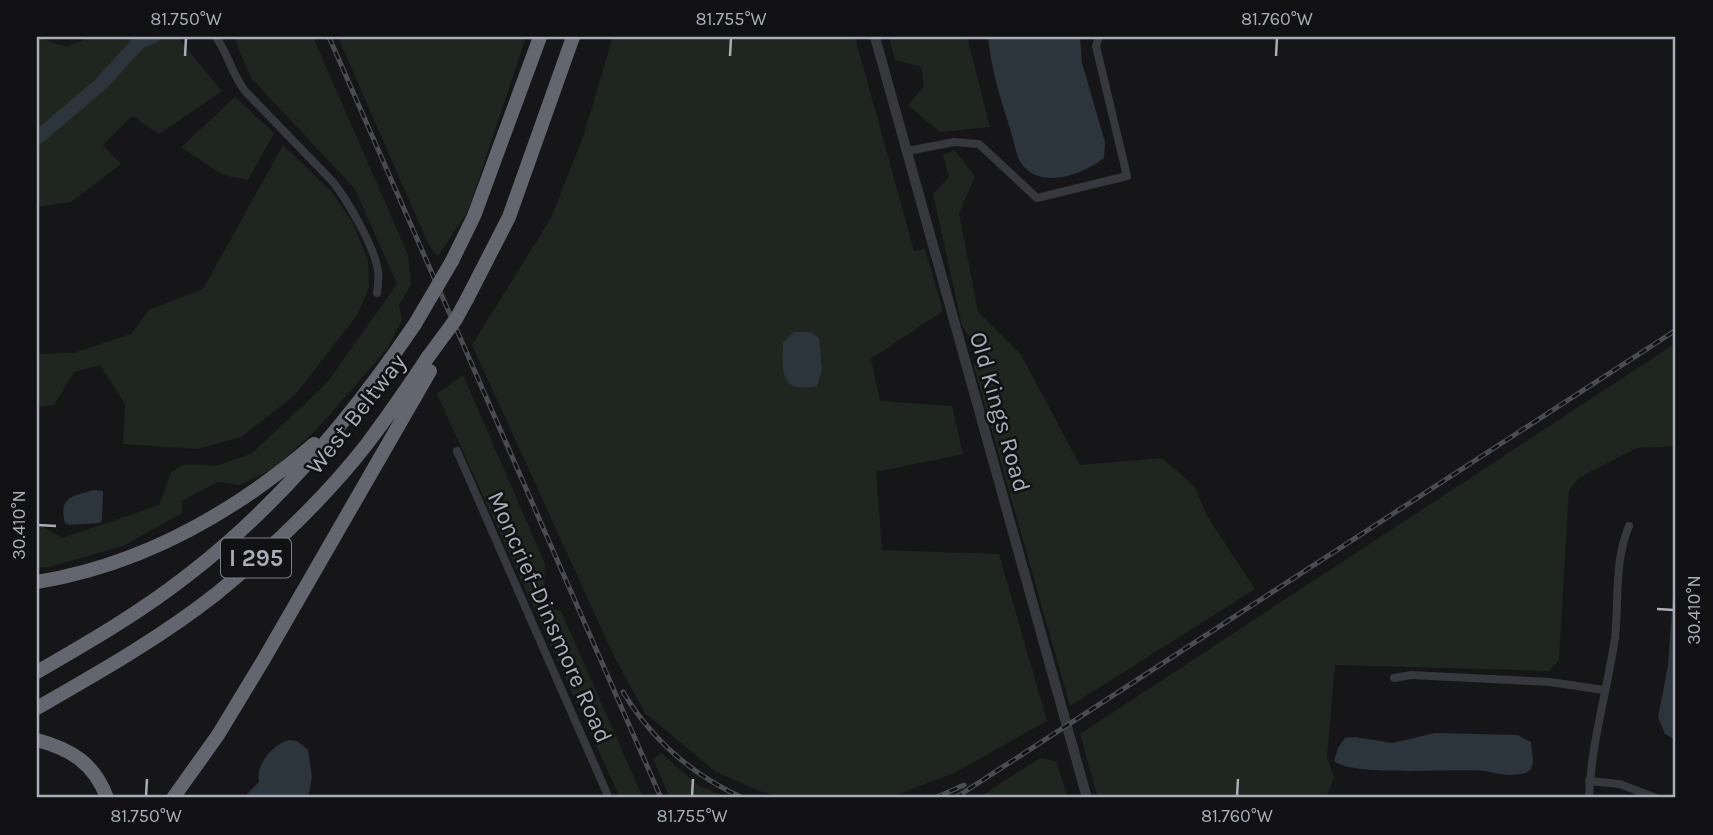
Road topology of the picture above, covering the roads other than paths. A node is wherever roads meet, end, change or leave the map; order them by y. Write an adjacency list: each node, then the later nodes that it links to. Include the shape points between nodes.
1 (216, 37): 7 (street, via 245,91 345,197 378,270)
2 (540, 37): 9 (highway, West Beltway / I 295, bridge, via 453,261 382,373)
3 (573, 37): 8 (highway, West Beltway / I 295, bridge, via 509,217)
4 (875, 37): 6 (street, Old Kings Road)
5 (1099, 37): 6 (street, via 1096,46 1127,176 1037,198 979,145 954,142)
6 (908, 151): 22 (street, Old Kings Road)
7 (377, 293)
8 (430, 362): 16 (highway, West Beltway / I 295, via 366,446 257,557 179,621); 20 (highway, via 257,670)
9 (345, 418): 12 (highway, via 246,498 200,525 144,552); 13 (highway, West Beltway / I 295, via 250,523 190,574 126,620)
10 (457, 451): 21 (street, Moncrief-Dinsmore Road)
11 (1629, 526): 15 (street, via 1621,545 1615,636)
12 (37, 582)
13 (37, 673)
14 (1394, 678): 15 (street, via 1550,682)
15 (1604, 690): 18 (street)
16 (37, 708)
17 (37, 740): 19 (highway, via 81,758)
18 (1590, 781): 23 (street); 24 (street, via 1620,784)
19 (107, 798)
20 (173, 798)
21 (609, 798)
22 (1087, 798)
23 (1589, 798)
24 (1656, 798)

